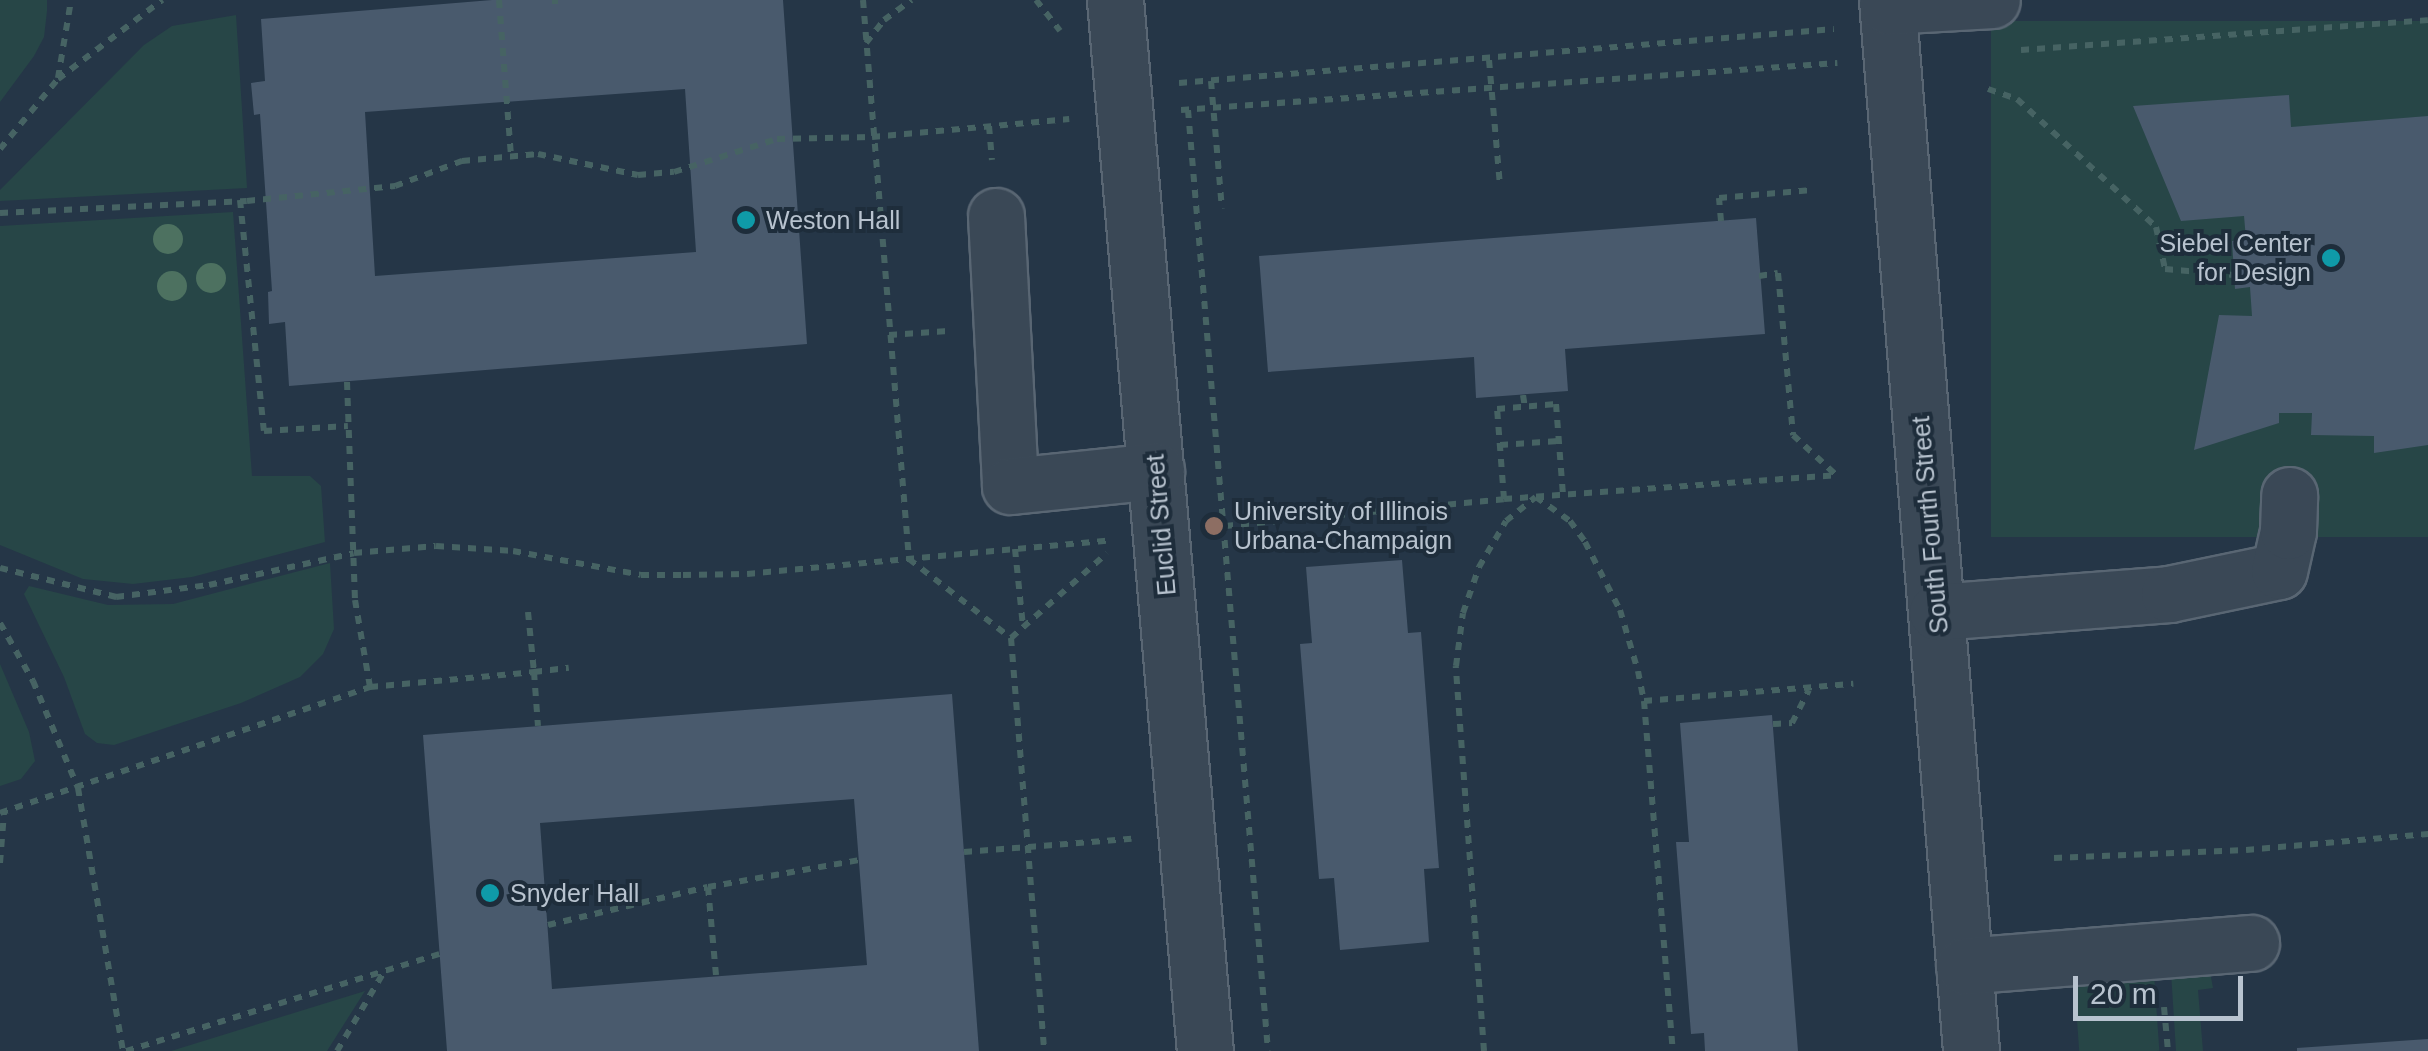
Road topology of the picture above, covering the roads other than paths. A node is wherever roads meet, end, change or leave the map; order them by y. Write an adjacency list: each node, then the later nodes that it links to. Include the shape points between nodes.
1 (1115, 0): 5 (street, Euclid Street)
2 (1888, 3): 3 (street); 7 (street, South Fourth Street)
3 (1998, 26)
4 (996, 216): 5 (street, via 1010,486)
5 (1156, 471): 10 (street, Euclid Street)
6 (2289, 495): 7 (street, via 2279,571 2169,594)
7 (1937, 612): 9 (street, South Fourth Street)
8 (2251, 943): 9 (street)
9 (1964, 966): 11 (street, South Fourth Street)
10 (1205, 1051)
11 (1972, 1051)

